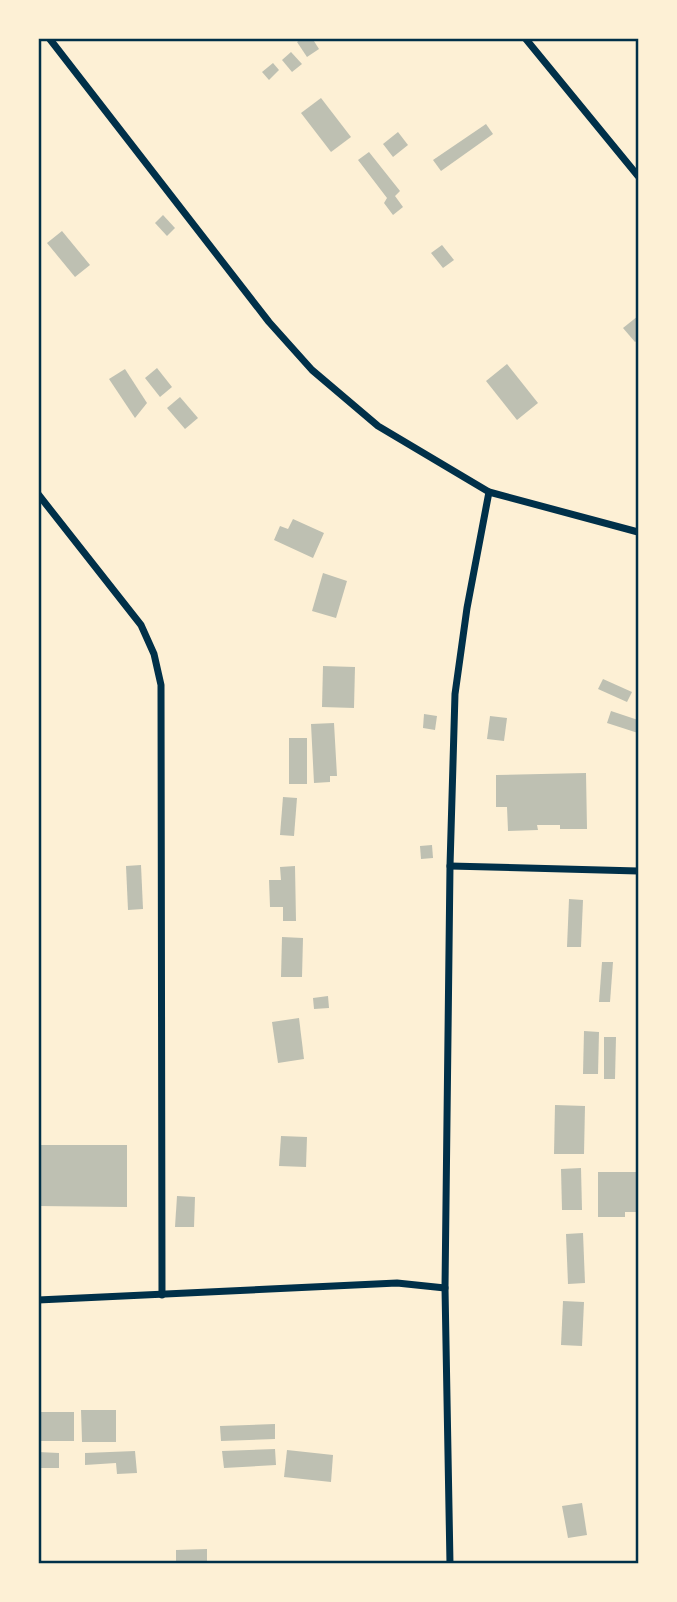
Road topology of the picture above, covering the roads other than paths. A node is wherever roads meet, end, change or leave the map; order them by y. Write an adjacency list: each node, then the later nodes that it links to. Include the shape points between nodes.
1 (49, 38): 4 (street, via 312,370 378,426)
2 (525, 38): 3 (street)
3 (639, 176)
4 (489, 492): 6 (street); 7 (street, via 455,694)
5 (38, 494): 10 (street, via 141,625 161,685)
6 (639, 532)
7 (450, 866): 8 (street); 9 (street)
8 (639, 871)
9 (445, 1288): 10 (street, via 397,1283); 12 (street)
10 (162, 1295): 11 (street)
11 (38, 1300)
12 (450, 1563)

